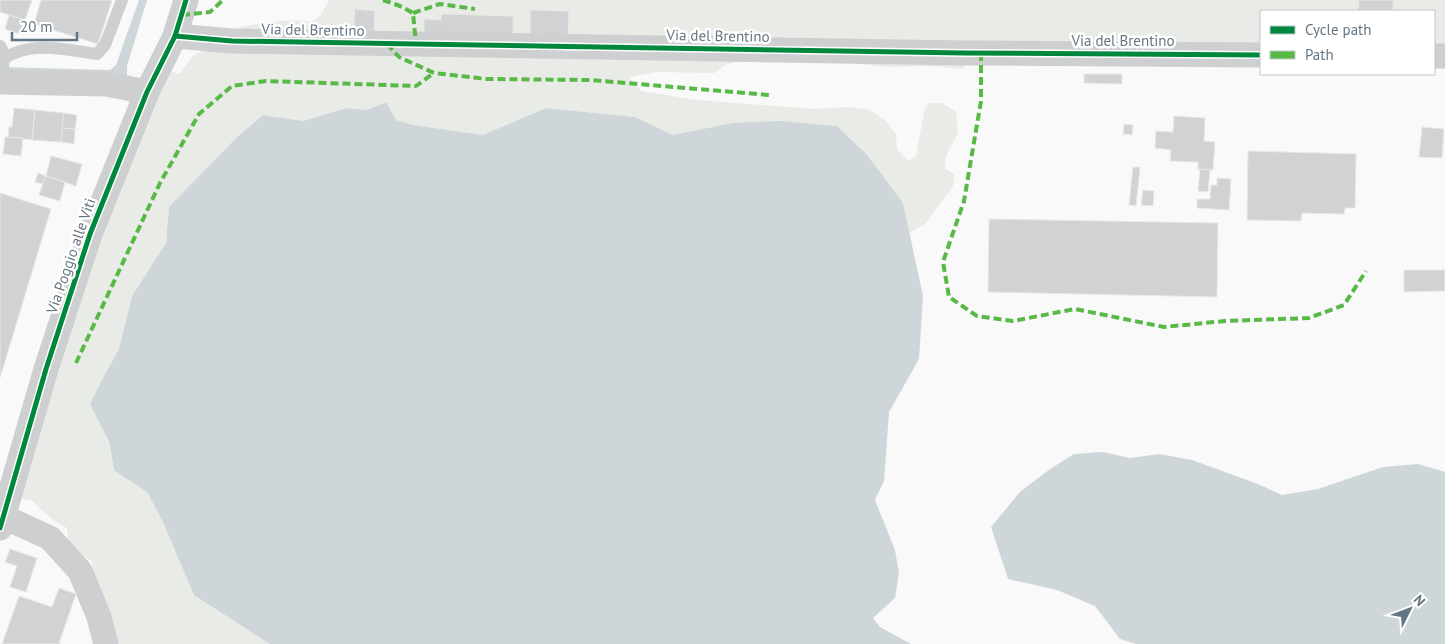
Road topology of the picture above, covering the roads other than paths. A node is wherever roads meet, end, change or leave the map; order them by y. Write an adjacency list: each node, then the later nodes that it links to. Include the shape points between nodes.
1 (122, 0): 5 (lane, via 105,45 97,54 46,47 13,52)
2 (186, 0): 3 (street, Via Poggio alle Viti)
3 (175, 36): 4 (street, Via del Brentino, via 232,41); 6 (street, Via Poggio alle Viti)
4 (1260, 55)
5 (1, 67): 6 (street)
6 (147, 92): 7 (street, Via Poggio alle Viti, via 90,234 46,369)
7 (2, 523): 8 (street, via 50,538 80,571 100,616)
8 (106, 644)

